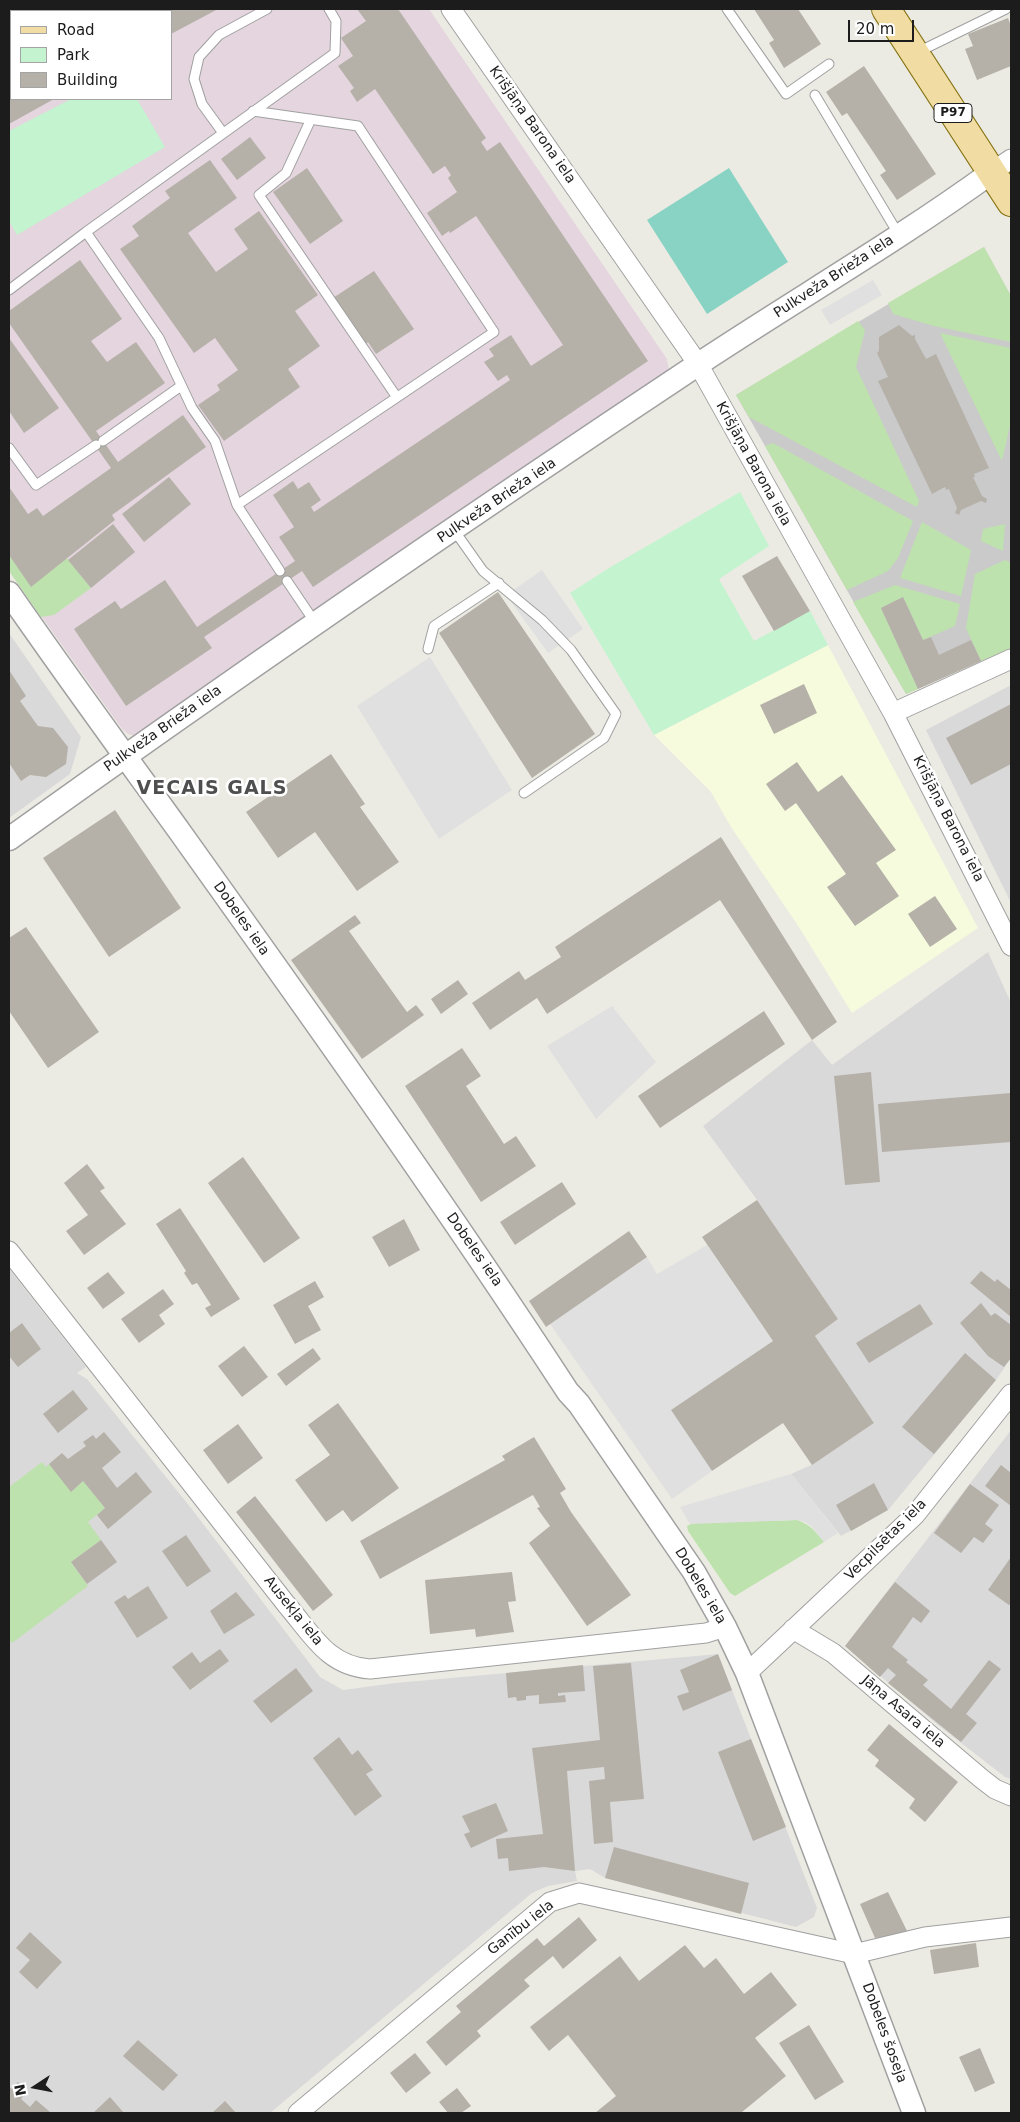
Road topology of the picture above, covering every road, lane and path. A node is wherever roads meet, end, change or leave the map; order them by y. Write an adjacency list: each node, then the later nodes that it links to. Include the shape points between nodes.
1 (267, 9): 12 (lane, via 219,35 199,57 194,79 202,104)
2 (329, 9): 10 (lane, via 336,22 335,53)
3 (451, 9): 18 (street, Krišjāņa Barona iela)
4 (727, 9): 8 (lane, via 786,94)
5 (886, 9): 7 (main road, P97)
6 (1006, 9): 7 (lane)
7 (915, 54): 13 (main road, P97)
8 (829, 64)
9 (815, 95): 16 (lane)
10 (253, 111): 11 (lane); 12 (lane)
11 (311, 119): 20 (lane, via 286,173 259,195); 20 (lane, via 358,126 494,332)
12 (223, 133): 15 (lane)
13 (1002, 166): 14 (main road, P97); 16 (street, Pulkveža Brieža iela)
14 (1011, 202)
15 (86, 232): 17 (lane); 19 (lane, via 159,338)
16 (900, 235): 18 (street, Pulkveža Brieža iela)
17 (9, 290)
18 (698, 364): 23 (street, Pulkveža Brieža iela); 31 (street, Krišjāņa Barona iela)
19 (182, 386): 21 (lane, via 36,485); 22 (lane, via 192,408 215,441)
20 (396, 396): 22 (lane)
21 (9, 448)
22 (237, 505): 24 (lane)
23 (454, 530): 26 (lane, via 483,571); 28 (street, Pulkveža Brieža iela)
24 (280, 571)
25 (287, 581): 28 (lane)
26 (499, 583): 29 (lane, via 434,626); 33 (lane, via 571,650 616,714 604,738)
27 (9, 594): 32 (street, Dobeles iela)
28 (316, 624): 32 (street, Pulkveža Brieža iela)
29 (428, 649)
30 (1011, 659): 31 (street)
31 (893, 713): 35 (street, Krišjāņa Barona iela)
32 (125, 756): 34 (street, Pulkveža Brieža iela); 38 (street, Dobeles iela, via 493,1278 694,1572)
33 (524, 794)
34 (9, 839)
35 (1011, 946)
36 (9, 1251): 38 (street, Ausekļa iela, via 286,1604 323,1648 344,1664 354,1668 379,1668 706,1633)
37 (1011, 1394): 39 (street, Vecpilsētas iela, via 915,1515)
38 (725, 1626): 40 (street, Dobeles iela)
39 (793, 1629): 40 (street, Vecpilsētas iela); 41 (street, Jāņa Asara iela, via 833,1653 982,1779)
40 (747, 1673): 43 (street, Dobeles iela)
41 (1011, 1796)
42 (1011, 1927): 43 (street, via 925,1937)
43 (854, 1954): 44 (street, Ganību iela, via 579,1893 550,1902); 45 (street, Dobeles šoseja)
44 (298, 2113)
45 (914, 2113)

